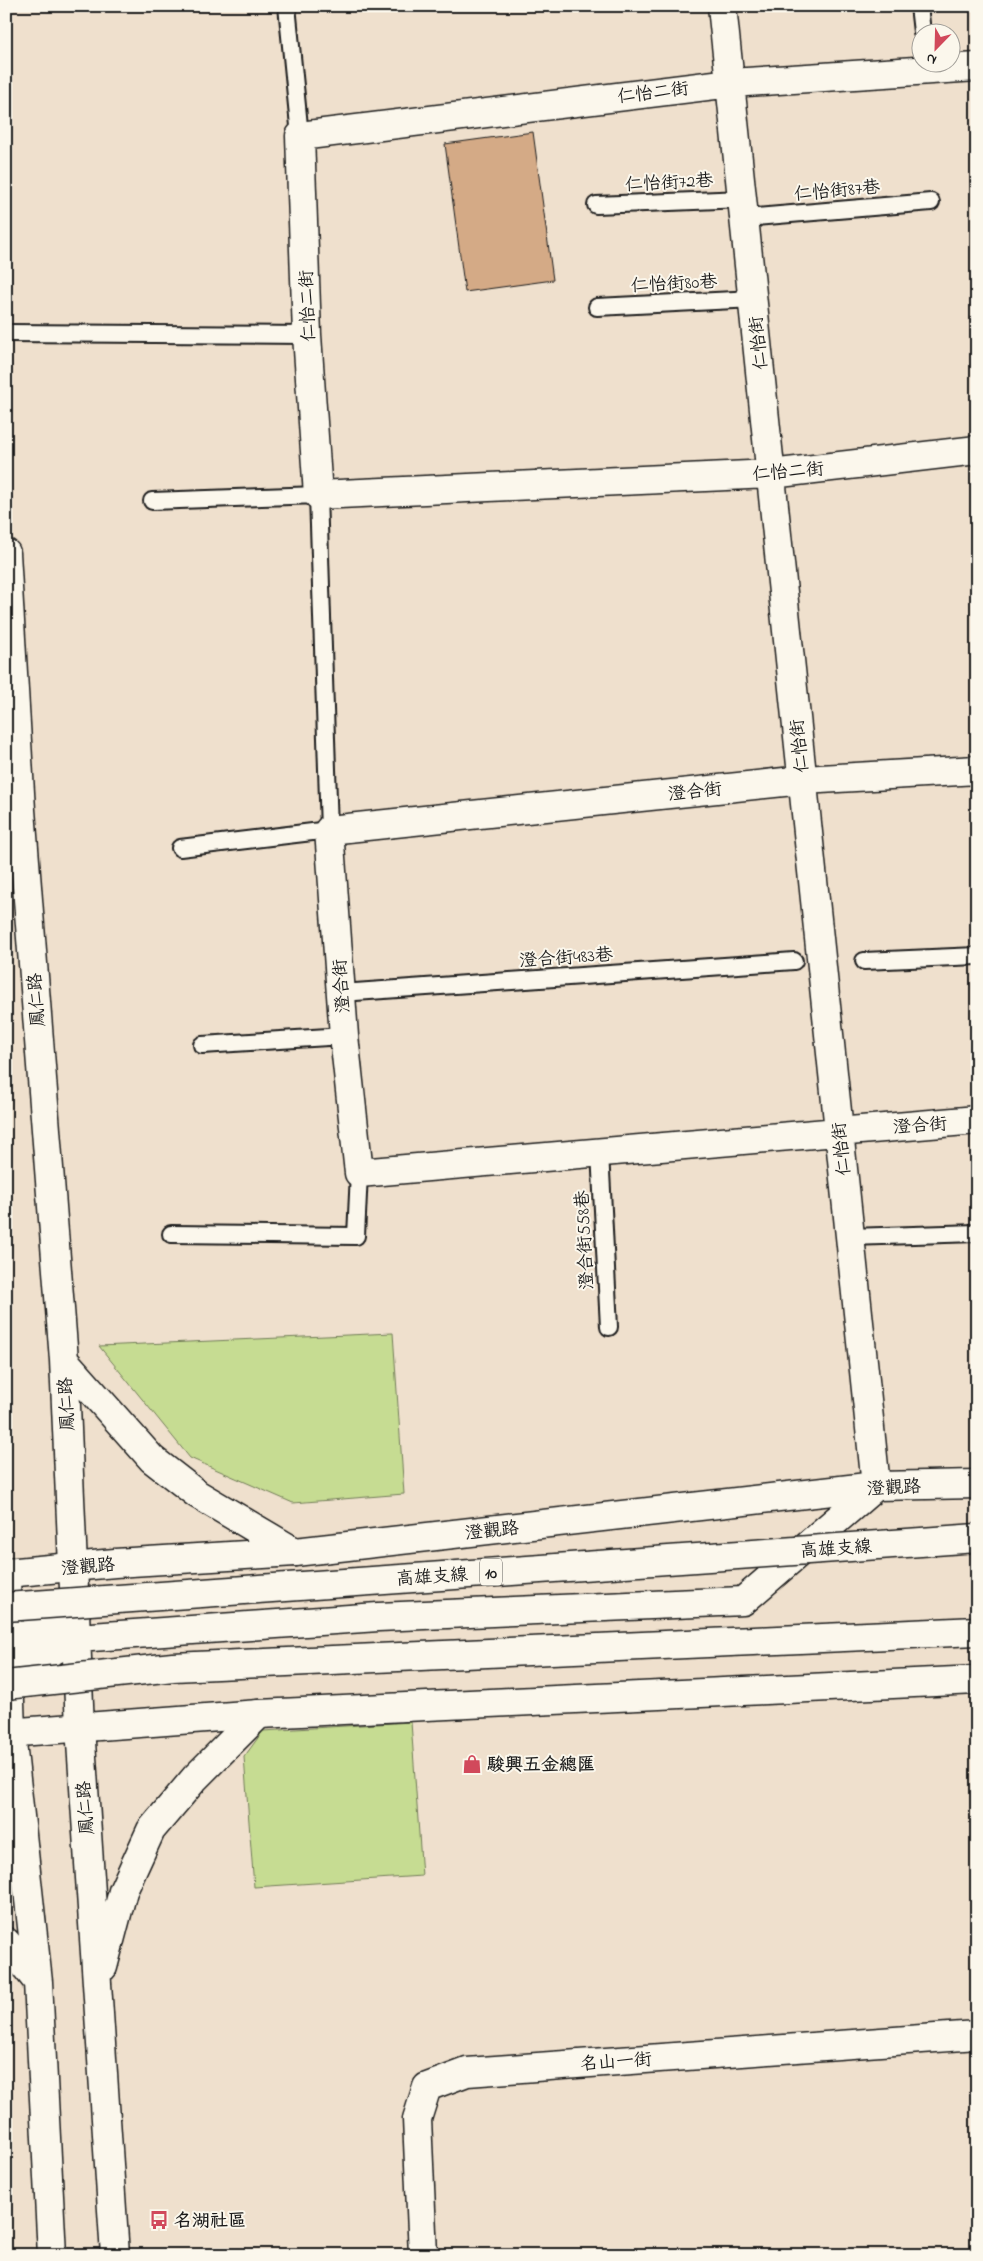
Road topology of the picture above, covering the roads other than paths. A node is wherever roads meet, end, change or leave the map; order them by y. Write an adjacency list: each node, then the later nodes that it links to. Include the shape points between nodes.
1 (287, 6): 9 (lane)
2 (722, 6): 8 (main road, 仁怡街)
3 (919, 6): 4 (lane)
4 (921, 22)
5 (910, 67): 8 (main road, 仁怡二街)
6 (960, 67): 7 (main road, 仁怡二街)
7 (977, 67)
8 (731, 82): 9 (main road, 仁怡二街); 12 (main road, 仁怡街)
9 (300, 136): 16 (main road, 仁怡二街)
10 (931, 202): 12 (lane, 仁怡街87巷)
11 (596, 205): 12 (lane, 仁怡街72巷)
12 (744, 208): 13 (main road, 仁怡街)
13 (754, 299): 14 (lane, 仁怡街80巷); 18 (main road, 仁怡街)
14 (597, 306)
15 (6, 333): 16 (lane)
16 (307, 335): 19 (main road, 仁怡二街)
17 (977, 450): 18 (main road, 仁怡二街)
18 (771, 474): 19 (main road, 仁怡二街); 23 (main road, 仁怡街)
19 (318, 496): 20 (lane); 25 (lane)
20 (152, 500)
21 (6, 553): 24 (main road, 鳳仁路)
22 (977, 770): 23 (main road, 澄合街)
23 (803, 780): 25 (main road, 澄合街); 34 (main road, 仁怡街)
24 (14, 810): 41 (main road, 鳳仁路)
25 (330, 830): 26 (lane); 30 (main road, 澄合街)
26 (180, 848)
27 (977, 956): 29 (lane)
28 (794, 961): 30 (lane, 澄合街483巷)
29 (864, 961)
30 (341, 993): 31 (main road, 澄合街)
31 (344, 1036): 32 (lane); 36 (main road, 澄合街)
32 (202, 1045)
33 (977, 1120): 34 (main road, 澄合街)
34 (839, 1131): 35 (main road, 澄合街); 39 (main road, 仁怡街)
35 (600, 1152): 36 (main road, 澄合街); 40 (lane, 澄合街558巷)
36 (360, 1173): 38 (lane, via 356,1236)
37 (977, 1233): 39 (lane)
38 (171, 1234)
39 (850, 1237): 43 (main road, 仁怡街)
40 (609, 1327)
41 (64, 1360): 45 (main road, via 152,1459 197,1494); 46 (main road, 鳳仁路)
42 (977, 1484): 43 (main road, 澄觀路)
43 (876, 1486): 45 (main road, 澄觀路); 50 (main road, via 743,1601 378,1618)
44 (977, 1538): 49 (main road, 高雄支線 / 10, bridge)
45 (295, 1552): 46 (main road, 澄觀路)
46 (75, 1566): 47 (main road, 澄觀路); 50 (main road, 鳳仁路)
47 (6, 1573)
48 (6, 1579): 52 (main road)
49 (6, 1607)
50 (77, 1626): 52 (main road); 53 (main road); 56 (main road, 鳳仁路)
51 (977, 1631): 53 (main road, bridge, via 173,1667)
52 (8, 1644): 53 (main road)
53 (8, 1679): 57 (main road)
54 (977, 1680): 55 (main road)
55 (259, 1714): 56 (main road); 60 (main road, via 195,1778 151,1830 124,1891)
56 (80, 1727): 57 (main road); 60 (main road, 鳳仁路)
57 (9, 1733): 59 (main road)
58 (6, 1942): 59 (main road)
59 (38, 1982): 62 (main road)
60 (97, 1988): 63 (main road, 鳳仁路)
61 (977, 2035): 64 (main road, 名山一街, via 466,2072 427,2087 416,2119)
62 (52, 2255)
63 (115, 2255)
64 (423, 2255)

